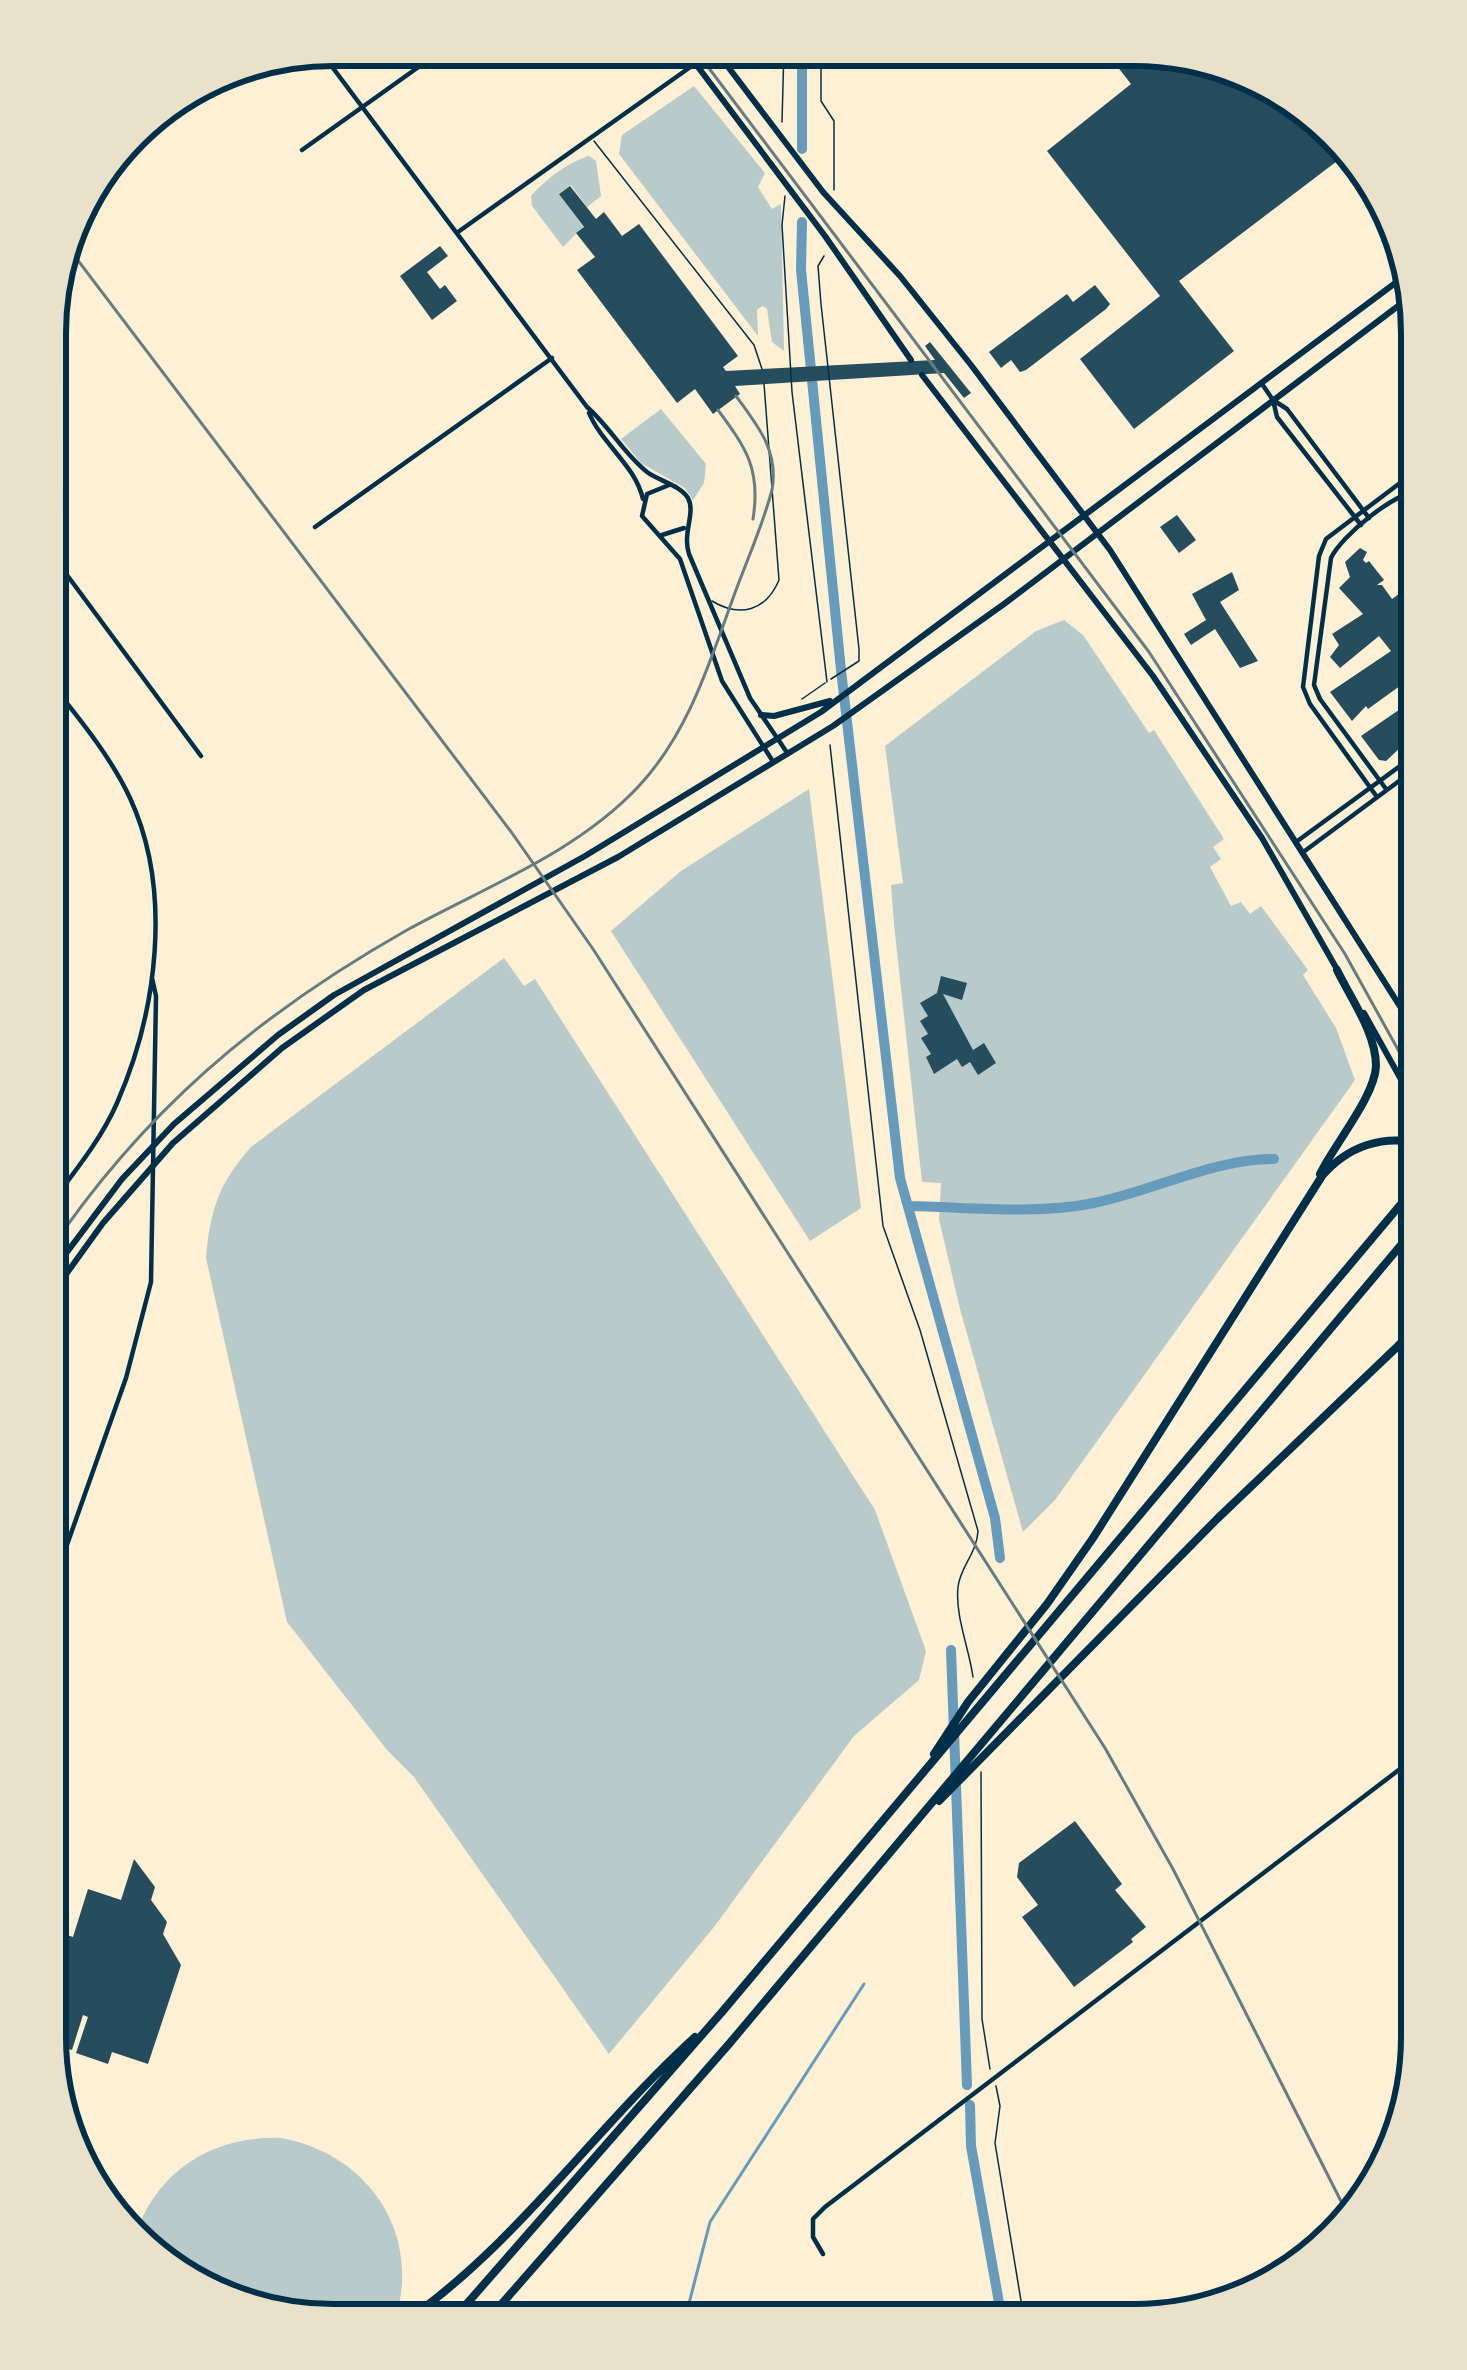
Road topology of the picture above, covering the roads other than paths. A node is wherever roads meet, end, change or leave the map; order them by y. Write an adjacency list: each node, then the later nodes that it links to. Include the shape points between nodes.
1 (332, 66): 6 (street)
2 (419, 66): 6 (street)
3 (692, 66): 7 (street)
4 (698, 66): 13 (main road)
5 (727, 66): 25 (main road)
6 (362, 105): 8 (street); 9 (street)
7 (591, 137): 9 (street); 14 (lane, via 754,345)
8 (302, 150)
9 (458, 232): 12 (street)
10 (1396, 282): 17 (main road)
11 (1399, 305): 18 (main road)
12 (552, 358): 19 (street); 30 (street)
13 (911, 361)
14 (762, 369)
15 (922, 375): 33 (main road)
16 (764, 384): 36 (lane, via 779,580 748,610)
17 (1262, 384): 18 (street); 25 (main road)
18 (1273, 400): 24 (street); 26 (street); 31 (main road)
19 (587, 407): 21 (street); 23 (street)
20 (1401, 483): 24 (street)
21 (669, 485): 23 (street); 29 (street, via 690,502)
22 (1401, 495): 27 (street)
23 (643, 501): 32 (street, via 645,524)
24 (1363, 509): 26 (street); 27 (street)
25 (1084, 515): 31 (main road); 33 (main road)
26 (1354, 516): 28 (street); 48 (street, via 1321,550 1303,687)
27 (1369, 518): 28 (street)
28 (1360, 525): 47 (street, via 1332,554 1314,685)
29 (686, 526): 32 (street); 36 (street, via 688,554)
30 (315, 527)
31 (1097, 532): 34 (main road); 51 (main road)
32 (662, 535): 41 (street, via 685,570 722,681)
33 (1049, 542): 34 (main road); 37 (main road)
34 (1062, 559): 42 (main road); 53 (main road, via 1203,749)
35 (66, 574): 43 (street)
36 (712, 601): 39 (street)
37 (833, 700): 39 (main road); 40 (main road)
38 (66, 703): 54 (street, via 113,766 142,829 154,894)
39 (761, 715): 40 (street)
40 (779, 740): 41 (main road); 42 (street)
41 (764, 749): 44 (street); 62 (main road, via 334,994 161,1138)
42 (788, 754): 44 (main road)
43 (201, 756)
44 (774, 763): 63 (main road, via 618,857 364,990 282,1048 160,1156)
45 (1401, 765): 47 (street)
46 (1401, 779): 49 (street)
47 (1379, 780): 48 (street); 49 (street)
48 (1370, 787): 50 (street); 51 (street)
49 (1386, 789): 50 (street)
50 (1377, 797): 52 (street)
51 (1296, 843): 52 (main road)
52 (1302, 853): 55 (main road)
53 (1337, 970): 56 (main road); 59 (highway, via 1376,1067)
54 (152, 978): 58 (street, via 130,1069); 65 (street, via 151,1282 126,1378)
55 (1401, 1002)
56 (1401, 1080)
57 (1401, 1141): 59 (highway, via 1360,1147)
58 (66, 1183)
59 (1312, 1190): 67 (highway, via 1149,1455)
60 (1400, 1204): 67 (highway)
61 (1400, 1245): 68 (highway)
62 (66, 1253)
63 (66, 1274)
64 (1399, 1346): 68 (highway)
65 (66, 1541)
66 (1400, 1769): 70 (street, via 813,2219)
67 (913, 1785): 69 (highway)
68 (916, 1822): 73 (highway)
69 (722, 2012): 71 (highway, via 492,2248); 72 (highway)
70 (823, 2254)
71 (426, 2304)
72 (467, 2304)
73 (502, 2304)

